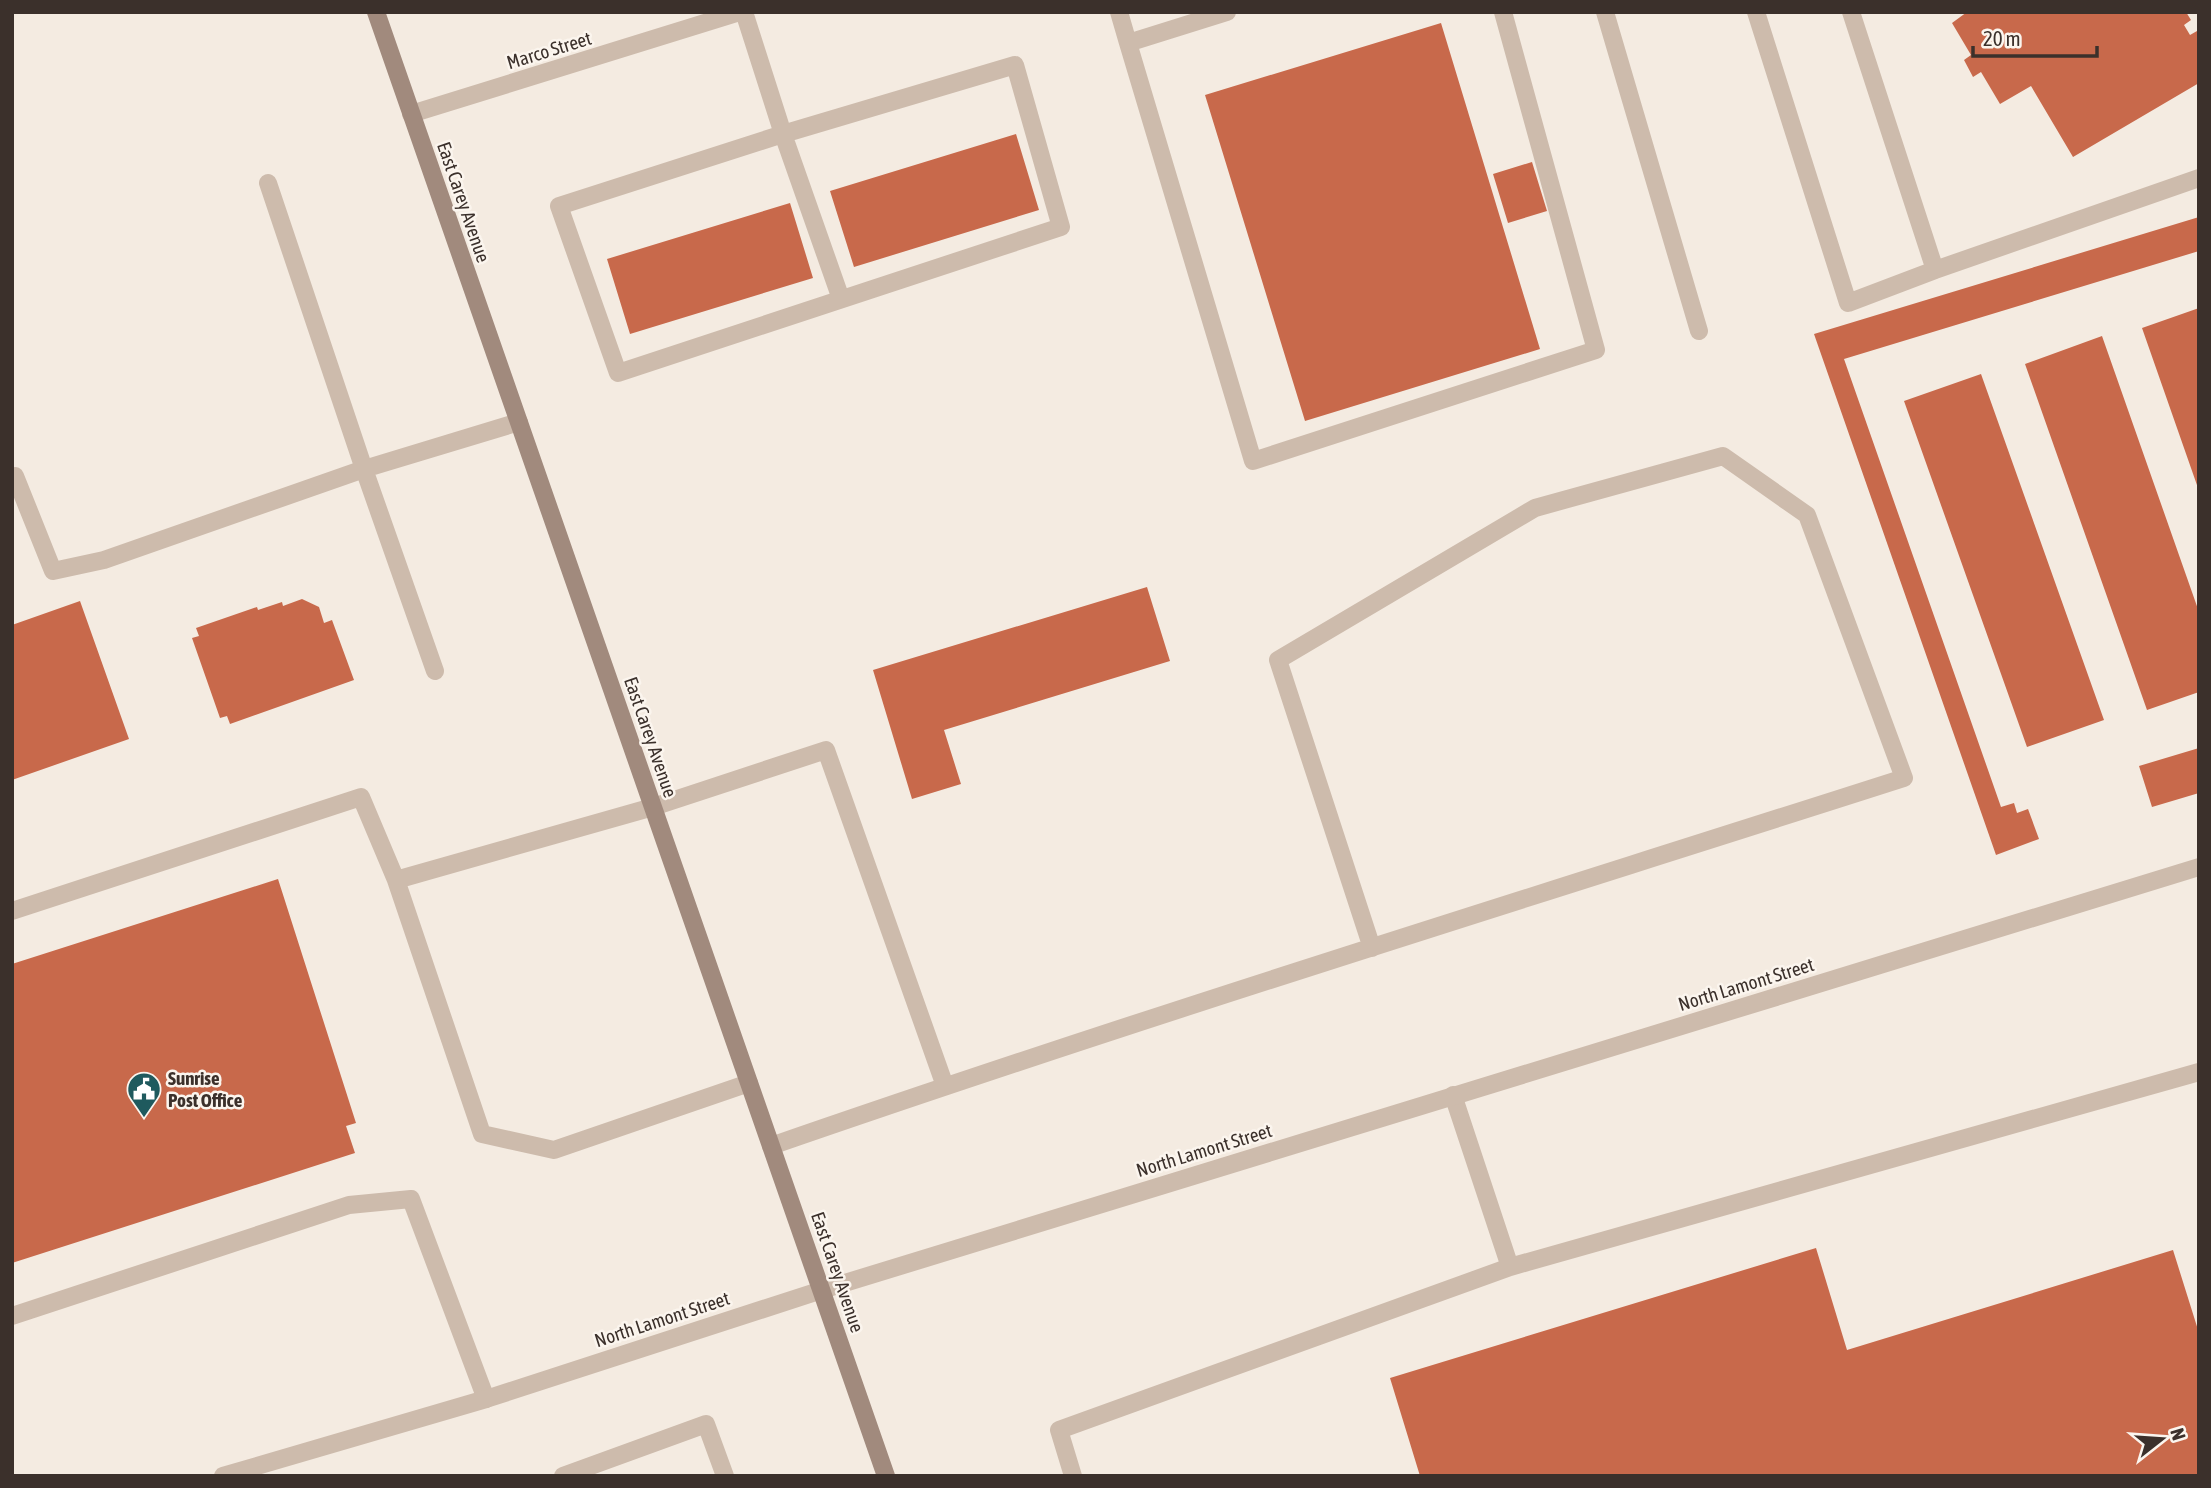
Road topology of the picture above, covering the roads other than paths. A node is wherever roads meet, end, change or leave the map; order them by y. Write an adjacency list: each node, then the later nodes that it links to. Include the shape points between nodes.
1 (376, 12): 10 (main road, East Carey Avenue)
2 (742, 12): 10 (street, Marco Street); 11 (street)
3 (1119, 12): 9 (street)
4 (1227, 12): 9 (street)
5 (1503, 12): 9 (street, via 1596,350 1253,461)
6 (1605, 12): 16 (street)
7 (1756, 12): 14 (street, via 1848,303)
8 (1851, 12): 14 (street)
9 (1128, 43)
10 (411, 114): 17 (main road, East Carey Avenue)
11 (783, 134): 15 (street); 15 (street, via 1015,65 1061,227); 15 (street, via 559,206 618,373)
12 (2199, 178): 14 (street)
13 (268, 183): 18 (street)
14 (1935, 270)
15 (841, 299)
16 (1699, 331)
17 (519, 422): 18 (street); 21 (main road, East Carey Avenue)
18 (364, 470): 19 (street, via 104,560 53,571); 20 (street)
19 (12, 477)
20 (435, 671)
21 (653, 807): 23 (street); 27 (main road, East Carey Avenue); 28 (street, via 827,750)
22 (2199, 867): 29 (street, North Lamont Street)
23 (396, 880): 24 (street, via 361,797); 27 (street, via 482,1135 555,1150)
24 (12, 911)
25 (1372, 948): 25 (street, via 1904,778 1807,514 1723,456 1696,463 1535,508 1278,660); 28 (street)
26 (2199, 1072): 31 (street)
27 (749, 1083): 30 (main road, East Carey Avenue)
28 (945, 1086): 30 (street)
29 (1453, 1096): 31 (street); 32 (street, North Lamont Street)
30 (771, 1146): 32 (main road, East Carey Avenue)
31 (1510, 1267): 39 (street, via 1059,1430)
32 (822, 1290): 34 (street, North Lamont Street); 38 (main road, East Carey Avenue)
33 (12, 1316): 34 (street, via 349,1205 411,1199)
34 (486, 1398): 35 (street, North Lamont Street)
35 (232, 1474)
36 (564, 1476): 37 (street, via 706,1424)
37 (725, 1476)
38 (886, 1476)
39 (1073, 1476)

